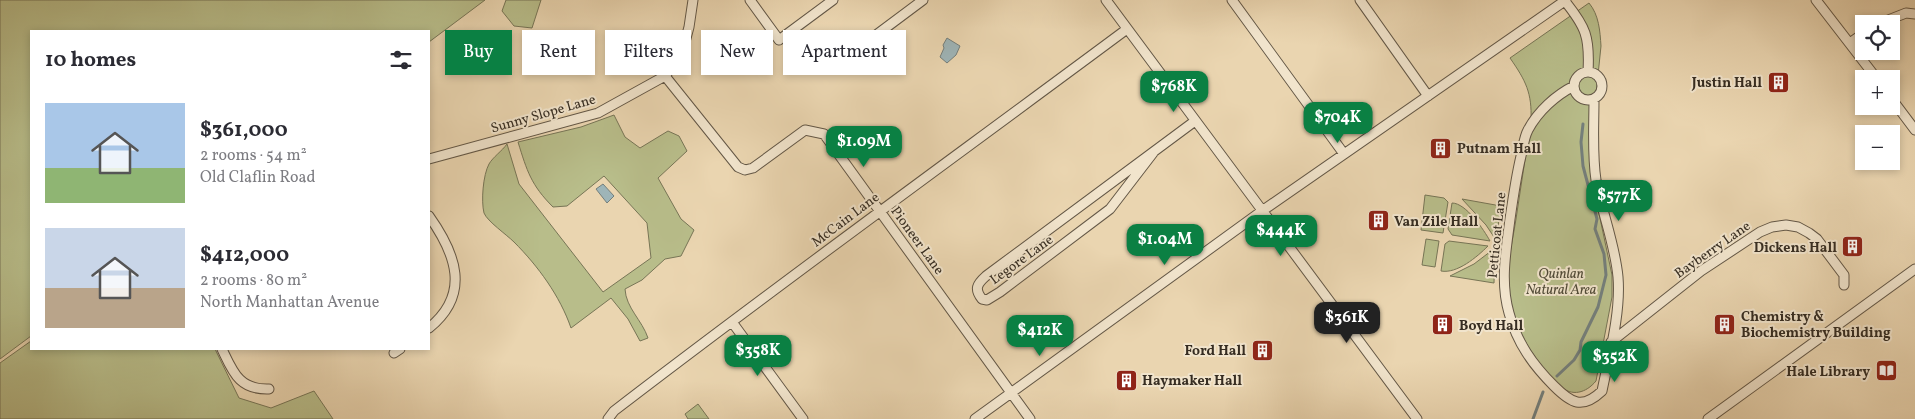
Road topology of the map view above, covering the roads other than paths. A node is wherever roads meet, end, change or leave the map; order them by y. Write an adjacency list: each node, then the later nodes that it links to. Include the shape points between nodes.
1 (693, 0): 18 (street, Sunny Slope Lane, via 682,53)
2 (750, 0): 3 (street, via 780,40)
3 (834, 0)
4 (923, 0): 13 (street)
5 (1106, 0): 12 (street)
6 (1232, 0): 26 (street)
7 (1360, 0): 20 (street)
8 (1565, 0): 17 (street, via 1584,27 1589,50); 20 (street)
9 (1816, 0): 15 (street)
10 (1915, 14): 11 (street)
11 (1900, 15)
12 (1128, 29): 23 (street); 28 (street, McCain Lane)
13 (883, 30)
14 (1855, 39): 15 (street)
15 (1850, 43): 16 (street)
16 (1870, 70)
17 (1588, 72): 19 (street, via 1577,77); 21 (street, via 1598,76 1602,85 1600,94)
18 (665, 76): 27 (street, Sunny Slope Lane, via 598,113); 28 (street, Pioneer Lane, via 738,167 745,170 754,168 805,130 824,134)
19 (1574, 86): 21 (street, via 1577,96); 35 (street, Petticoat Lane, via 1552,100 1527,130 1517,172 1504,286 1508,312 1527,356 1567,399 1587,402 1602,391)
20 (1428, 96): 26 (street)
21 (1594, 99): 35 (street, via 1596,180 1618,277 1618,302)
22 (1900, 110): 24 (street)
23 (1196, 122): 25 (street, Legore Lane); 29 (street)
24 (1915, 130)
25 (1153, 153): 25 (street, Legore Lane, via 978,282 976,289 982,299 988,300 1000,292 1110,209)
26 (1344, 154): 29 (street)
27 (430, 159)
28 (880, 210): 33 (street, McCain Lane); 38 (street, Pioneer Lane)
29 (1262, 211): 38 (street); 43 (street)
30 (430, 217): 34 (street, via 452,256 455,277 454,295)
31 (1915, 269): 44 (street)
32 (1844, 285): 35 (street, Bayberry Lane, via 1844,275 1817,239 1798,227 1772,227 1701,272)
33 (732, 322): 39 (street, McCain Lane, via 614,411); 40 (street)
34 (430, 327)
35 (1611, 342)
36 (222, 350): 37 (street, via 238,379 258,390)
37 (269, 389)
38 (1011, 393): 41 (street); 42 (street, Pioneer Lane)
39 (608, 419)
40 (803, 419)
41 (975, 419)
42 (1030, 419)
43 (1418, 419)
44 (1708, 419)

